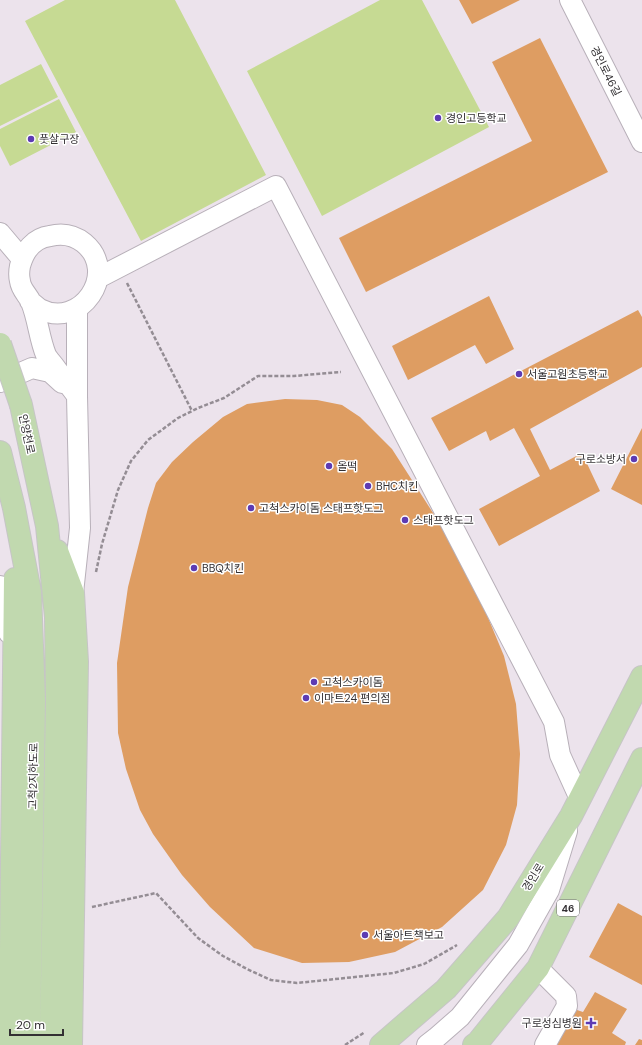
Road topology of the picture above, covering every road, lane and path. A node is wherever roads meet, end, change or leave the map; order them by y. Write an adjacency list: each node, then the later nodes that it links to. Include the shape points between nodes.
1 (570, 0): 2 (street, 경인로46길)
2 (642, 142)
3 (0, 233): 4 (street)
4 (22, 259): 6 (street, via 27,249 36,241 57,234 68,235 79,239 91,251 98,267); 7 (street, via 19,270 20,282)
5 (119, 268): 6 (street); 13 (path); 23 (street, via 276,186 554,722 560,755)
6 (98, 278): 8 (street, via 87,301)
7 (30, 301): 8 (street, via 40,309 53,313); 12 (street, via 46,356)
8 (77, 308): 12 (street)
9 (0, 344): 16 (main road, 안양천로, bridge, via 21,405)
10 (341, 372): 13 (path, via 258,376 224,398)
11 (0, 382): 12 (street, via 32,368 50,372)
12 (77, 396): 19 (street, via 80,528)
13 (192, 411): 17 (path, via 148,440 131,461 118,490)
14 (0, 452): 15 (main road)
15 (14, 508): 20 (main road); 29 (main road, 고척2지하도로, via 30,592 34,700)
16 (47, 526): 19 (main road); 30 (main road, 고척2지하도로, via 56,617 57,699)
17 (95, 575)
18 (0, 586): 20 (street)
19 (73, 593): 31 (main road, via 77,662)
20 (14, 664): 28 (main road)
21 (642, 677): 23 (main road, 경인로)
22 (642, 759): 26 (main road, 46)
23 (576, 808): 27 (main road, 경인로, via 508,918 446,990); 33 (street, via 549,890 518,944 460,1017)
24 (86, 908): 25 (path, via 156,893 198,938 223,956 271,980 297,984 394,973 424,964)
25 (461, 943)
26 (538, 968): 34 (main road, 46); 35 (street, via 566,996 567,1006)
27 (375, 1037): 32 (path)
28 (10, 1045)
29 (29, 1045)
30 (51, 1045)
31 (71, 1045)
32 (346, 1045)
33 (427, 1045)
34 (474, 1045)
35 (545, 1045)

